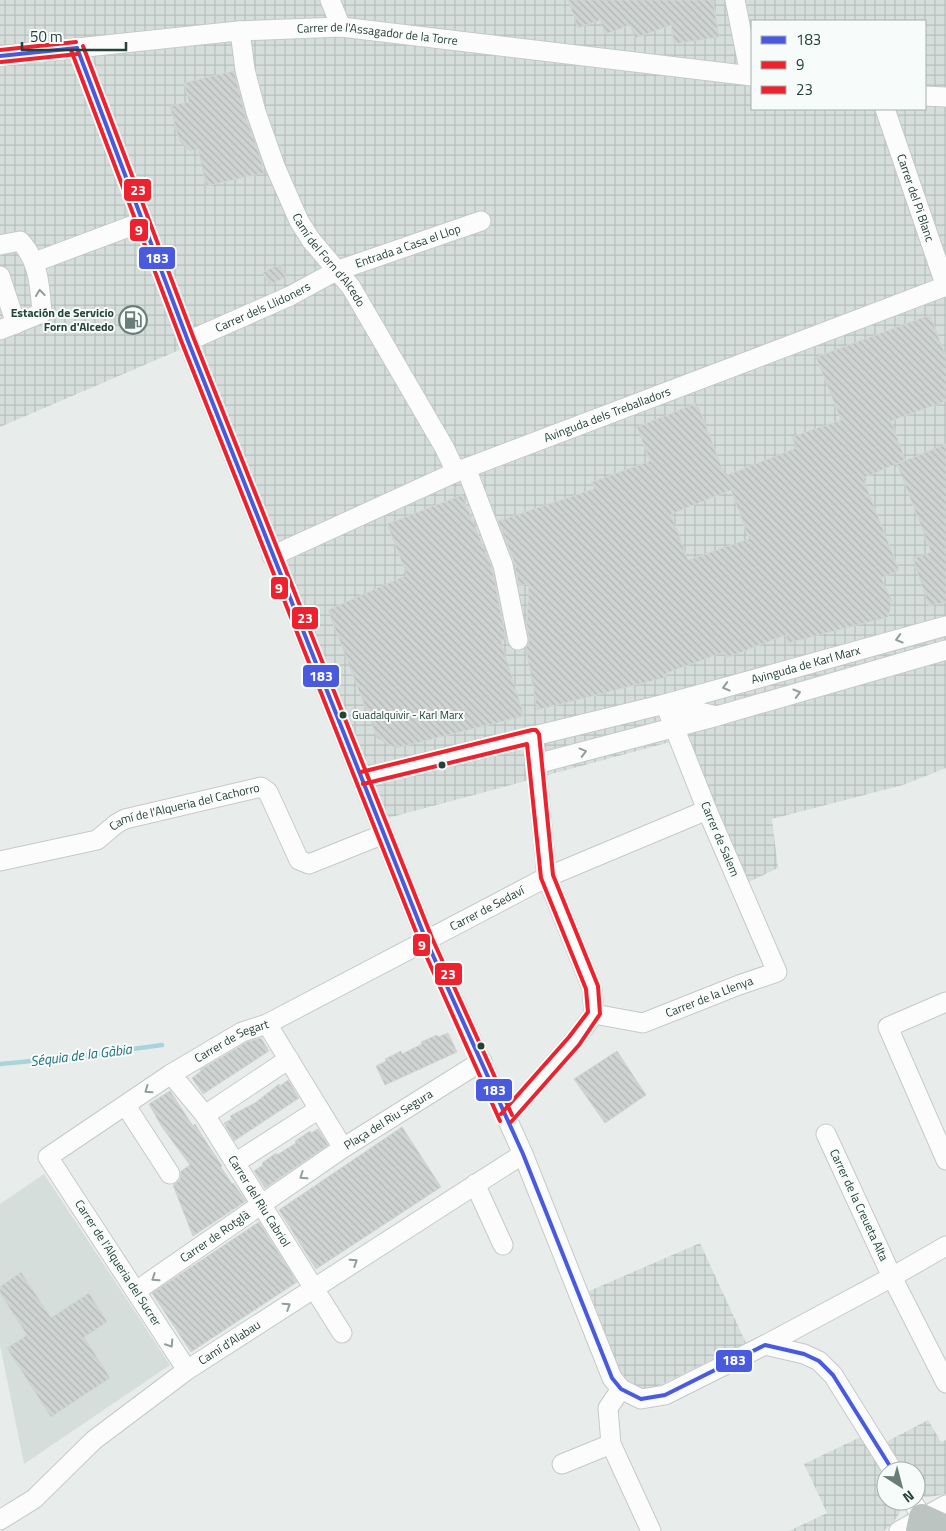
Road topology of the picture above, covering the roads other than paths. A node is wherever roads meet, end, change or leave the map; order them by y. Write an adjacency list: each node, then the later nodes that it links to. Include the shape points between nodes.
1 (330, 0): 3 (street)
2 (735, 0): 7 (street)
3 (341, 27): 4 (street, Carrer de l'Assagador de la Torre); 7 (street, Carrer de l'Assagador de la Torre)
4 (240, 31): 5 (street, Carrer de l'Assagador de la Torre); 15 (street, Camí del Forn d'Alcedo, via 245,70 275,166 299,221)
5 (78, 48): 6 (street, Carrer de l'Assagador de la Torre); 12 (street)
6 (0, 56)
7 (751, 75)
8 (926, 96): 9 (street)
9 (946, 97)
10 (885, 110): 17 (street, Carrer del Pi Blanc)
11 (481, 221): 15 (street, Entrada a Casa el Llop)
12 (142, 222): 14 (street); 19 (street)
13 (0, 245): 14 (street, via 20,241)
14 (35, 262): 18 (street, one-way to 14, via 42,313)
15 (336, 271): 19 (street, Carrer dels Llidoners, via 290,296); 20 (street, Camí del Forn d'Alcedo, via 351,287 444,447)
16 (0, 276): 18 (street)
17 (946, 286): 20 (street, Avinguda dels Treballadors)
18 (8, 327)
19 (188, 341): 21 (street)
20 (461, 470): 21 (street, Avinguda dels Treballadors); 23 (street, Camí del Forn d'Alcedo, via 503,565)
21 (272, 556): 30 (street)
22 (946, 626): 25 (street, Avinguda de Karl Marx, one-way to 25)
23 (518, 640)
24 (946, 650): 26 (street, Avinguda de Karl Marx, one-way to 24)
25 (665, 704): 26 (street, Avinguda de Karl Marx); 27 (street, Carrer de Salem); 28 (street, Avinguda de Karl Marx)
26 (717, 716): 27 (street, Avinguda de Karl Marx)
27 (674, 728): 29 (street, Avinguda de Karl Marx, one-way to 27); 31 (street, Carrer de Salem)
28 (533, 736): 29 (street); 30 (street, Avinguda de Karl Marx)
29 (536, 764): 34 (street)
30 (362, 778): 32 (street)
31 (707, 810): 34 (street, Carrer de Sedaví); 36 (street, Carrer de Salem)
32 (384, 834): 33 (street, Camí de l'Alqueria del Cachorro, via 309,864 299,860 268,792 261,787 124,819 98,840); 35 (street)
33 (0, 861)
34 (547, 877): 35 (street, Carrer de Sedaví); 38 (street, via 590,982)
35 (426, 940): 39 (street, Carrer de Segart); 41 (street)
36 (777, 972): 38 (street, Carrer de la Llenya, via 643,1023)
37 (946, 1002): 51 (street, via 888,1027)
38 (594, 1014): 46 (street)
39 (267, 1024): 40 (street, Plaça del Riu Segura); 42 (street, Carrer de Segart, via 242,1032)
40 (289, 1059): 44 (street, Plaça del Riu Segura); 45 (street)
41 (482, 1062): 46 (street); 48 (street, Plaça del Riu Segura)
42 (171, 1074): 43 (street, Carrer de Segart, one-way to 43); 45 (street, Carrer del Riu Cabriol)
43 (126, 1106): 50 (street, Carrer de Segart); 53 (street)
44 (319, 1109): 48 (street, Plaça del Riu Segura); 52 (street)
45 (205, 1115): 52 (street, Carrer del Riu Cabriol)
46 (506, 1118): 49 (street)
47 (826, 1134): 58 (street, Carrer de la Creueta Alta)
48 (343, 1148): 55 (street, Carrer de Rotglà, one-way to 55)
49 (523, 1154): 54 (street, Camí d'Alabau); 65 (street, via 612,1378)
50 (48, 1156): 60 (street, Carrer de l'Alqueria del Sucrer)
51 (946, 1160)
52 (235, 1163): 55 (street, Carrer del Riu Cabriol)
53 (170, 1174)
54 (475, 1184): 56 (street); 59 (street, Camí d'Alabau, one-way to 54)
55 (261, 1205): 59 (street, Carrer del Riu Cabriol); 60 (street, Carrer de Rotglà, one-way to 60)
56 (504, 1245)
57 (946, 1246): 58 (street, Carrer de la Creueta Alta)
58 (892, 1276): 62 (street, Carrer de la Creueta Alta); 64 (street)
59 (314, 1288): 61 (street, Carrer del Riu Cabriol); 63 (street, Camí d'Alabau, one-way to 59)
60 (136, 1291): 63 (street, Carrer de l'Alqueria del Sucrer, one-way to 63)
61 (342, 1333)
62 (764, 1345): 65 (street, Carrer de la Creueta Alta, via 665,1395 641,1399); 67 (street, via 804,1354 818,1361 833,1375)
63 (187, 1370): 71 (street, Camí d'Alabau, via 94,1440 34,1499)
64 (946, 1383)
65 (621, 1389): 66 (street, via 608,1408)
66 (611, 1444): 68 (street); 73 (street)
67 (887, 1461)
68 (562, 1464)
69 (946, 1505): 70 (street)
70 (918, 1516): 72 (highway); 74 (street)
71 (0, 1520)
72 (946, 1528)
73 (651, 1531)
74 (899, 1531)

